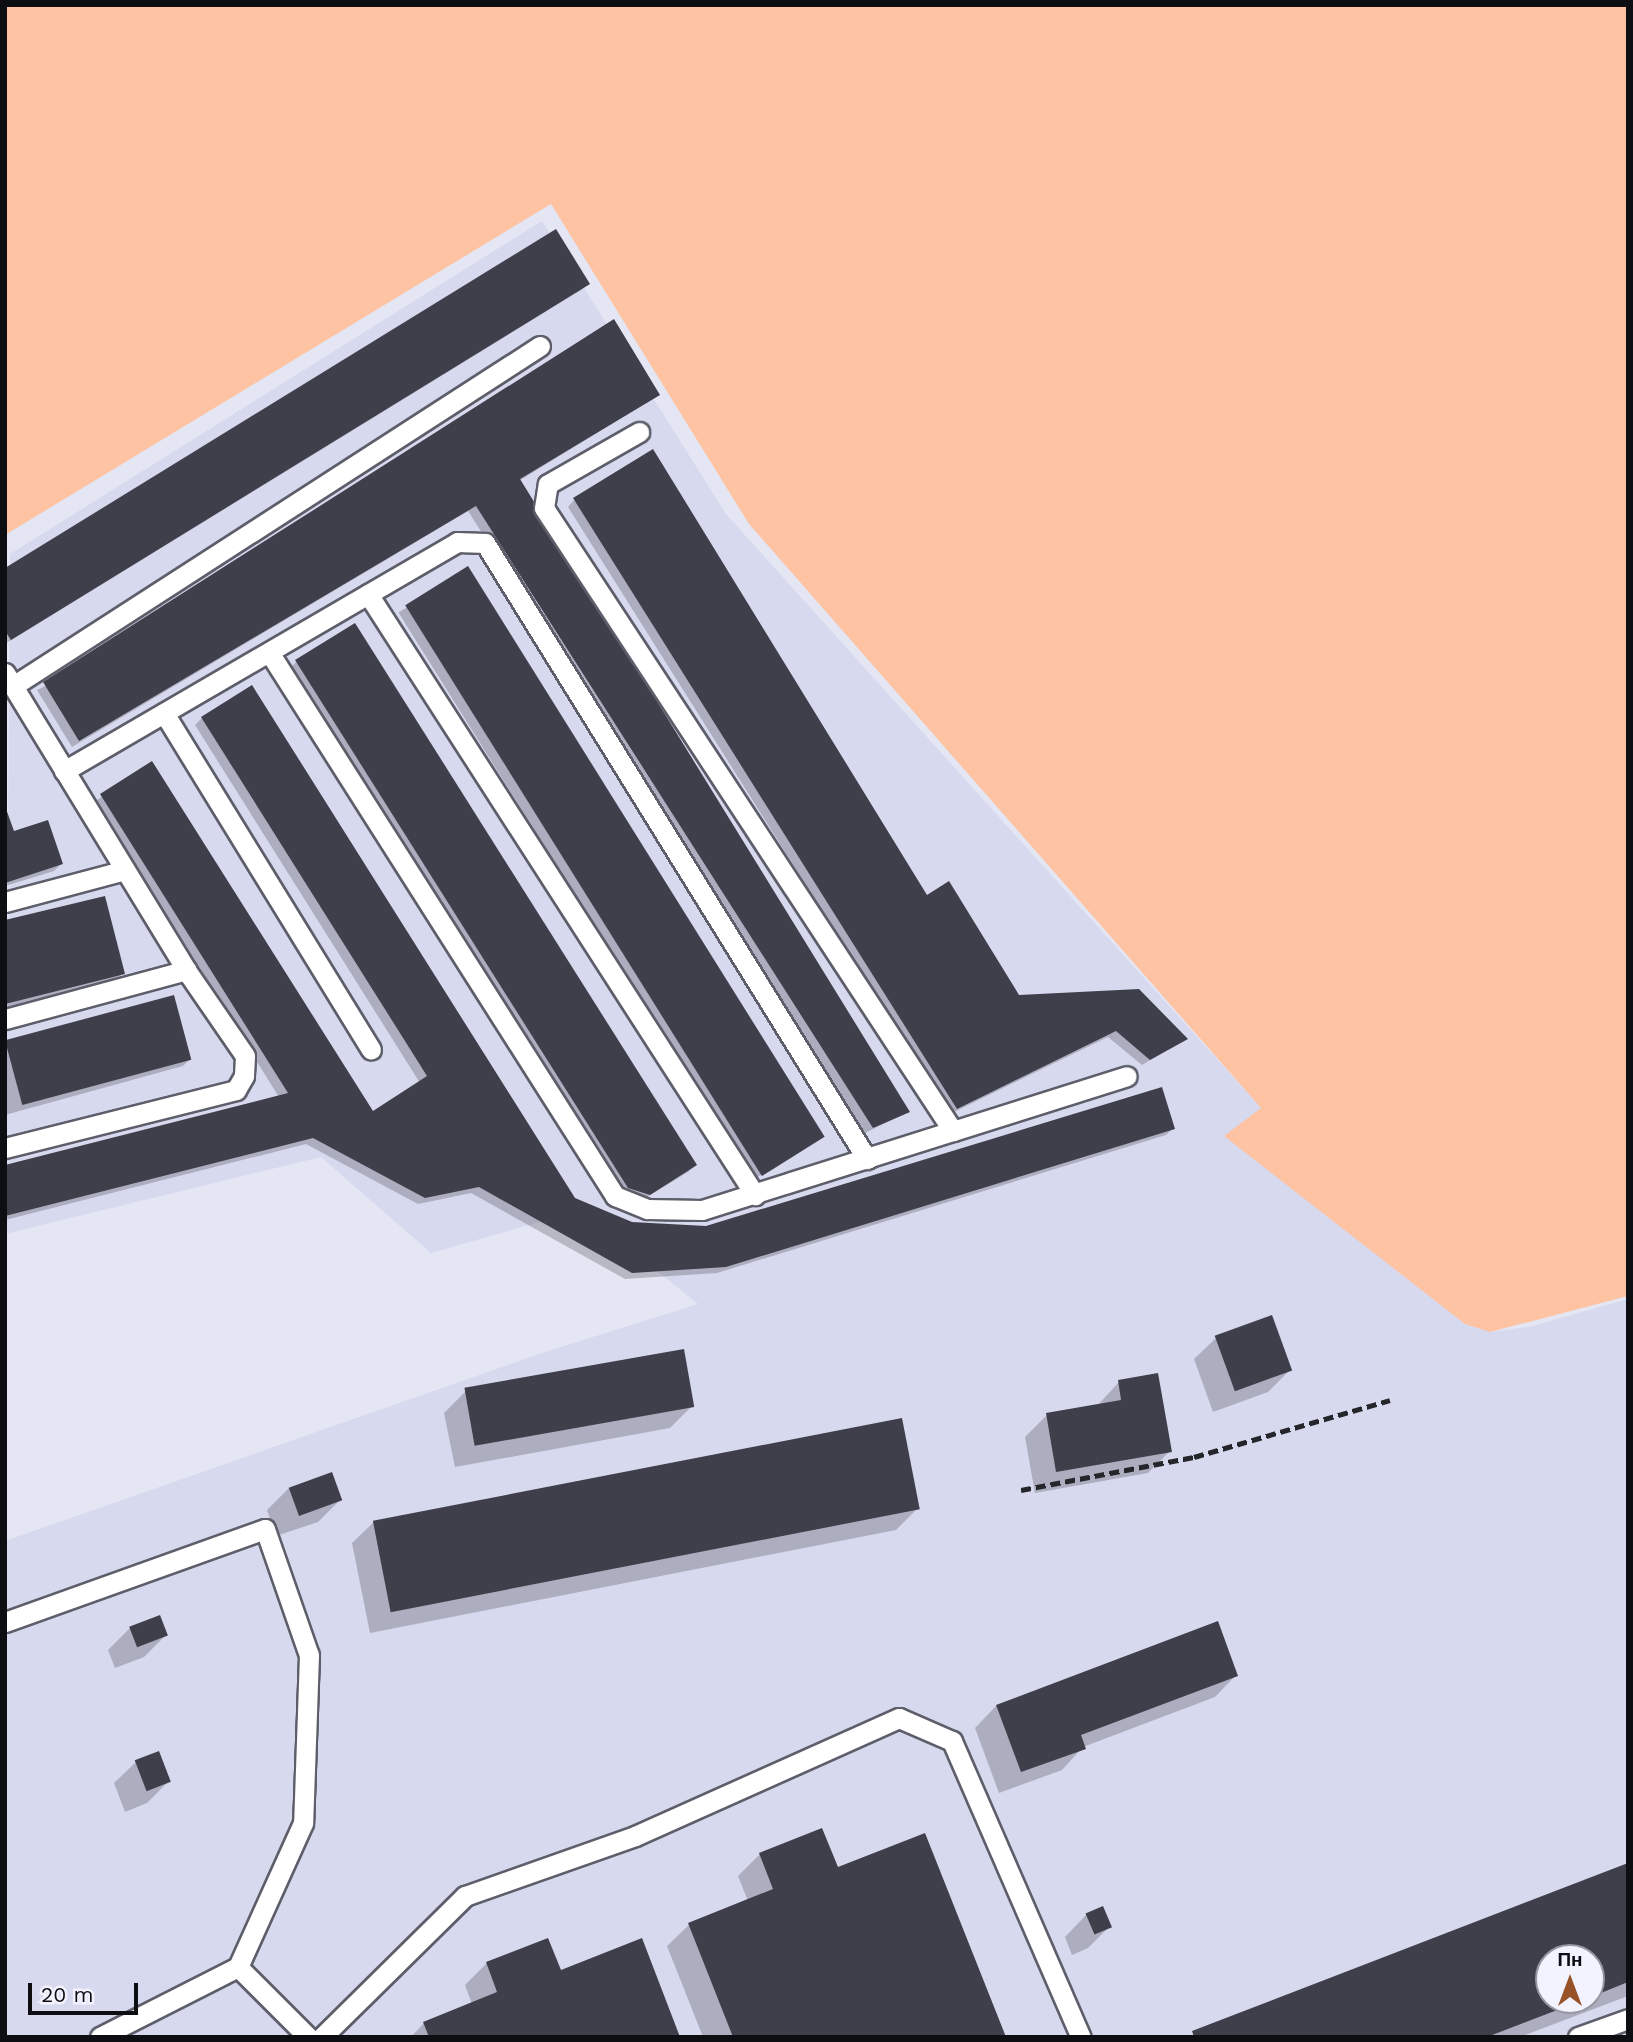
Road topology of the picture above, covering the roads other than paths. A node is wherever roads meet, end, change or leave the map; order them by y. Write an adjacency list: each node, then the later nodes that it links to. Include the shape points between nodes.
1 (540, 346): 5 (lane)
2 (639, 432): 14 (lane, via 548,484 544,508)
3 (368, 594): 4 (lane); 16 (lane, via 457,542 485,543); 17 (lane)
4 (269, 652): 6 (lane); 17 (lane, via 615,1196 646,1209 702,1210)
5 (9, 680): 7 (lane)
6 (164, 713): 7 (lane); 12 (lane)
7 (64, 771): 8 (lane)
8 (125, 870): 9 (lane); 10 (lane)
9 (5, 902)
10 (186, 970): 11 (lane); 15 (lane, via 246,1056 244,1076 236,1090)
11 (5, 1019)
12 (372, 1049)
13 (1127, 1076): 14 (lane)
14 (953, 1131): 16 (lane)
15 (5, 1149)
16 (867, 1159): 17 (lane)
17 (755, 1195)
18 (5, 1622): 19 (lane, via 265,1529 309,1655 303,1823)
19 (238, 1967): 21 (lane); 22 (lane)
20 (1628, 2020): 25 (lane)
21 (100, 2037)
22 (308, 2037)
23 (322, 2037): 24 (lane, via 465,1896 635,1836 899,1718 952,1741)
24 (1081, 2037)
25 (1578, 2037)

